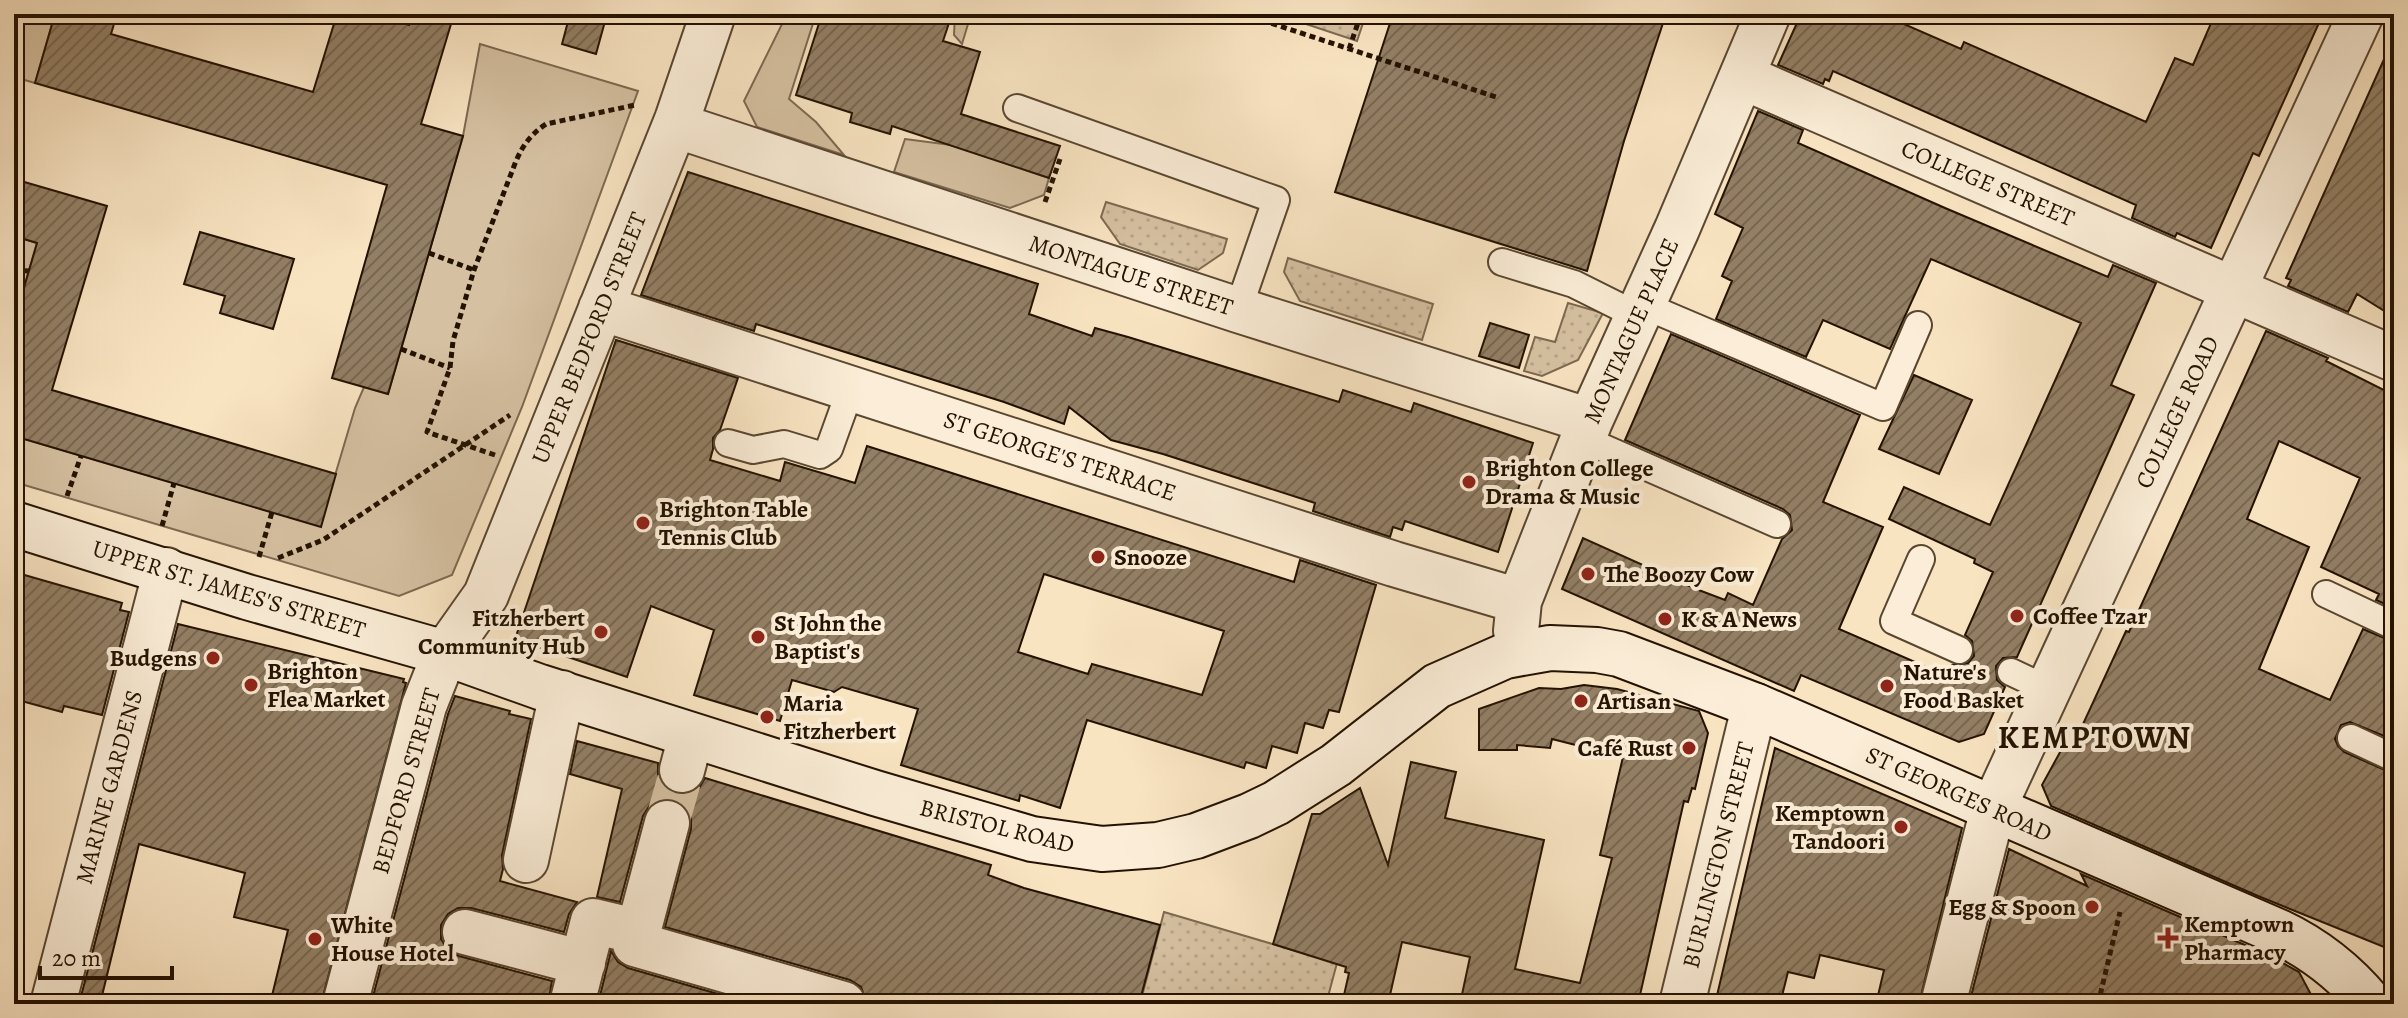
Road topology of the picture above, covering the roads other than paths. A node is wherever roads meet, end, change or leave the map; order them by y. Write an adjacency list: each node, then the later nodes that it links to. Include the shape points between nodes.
1 (713, 14): 6 (street, UPPER BEDFORD STREET)
2 (1768, 14): 4 (street, MONTAGUE PLACE)
3 (2361, 14): 8 (street, COLLEGE ROAD)
4 (1743, 77): 8 (street, COLLEGE STREET); 11 (street, MONTAGUE PLACE)
5 (1017, 108): 10 (lane, via 1276,200)
6 (676, 122): 9 (street, UPPER BEDFORD STREET); 10 (street, MONTAGUE STREET)
7 (1502, 262): 11 (lane)
8 (2234, 289): 13 (street, COLLEGE STREET); 31 (street, COLLEGE ROAD, via 2030,681)
9 (601, 308): 14 (street, ST GEORGE'S TERRACE); 25 (street, UPPER BEDFORD STREET, via 486,595)
10 (1238, 310): 15 (street, MONTAGUE STREET)
11 (1640, 310): 12 (lane, via 1883,407); 15 (street, MONTAGUE PLACE)
12 (1918, 325)
13 (2394, 359)
14 (851, 388): 16 (lane, via 829,449 820,455 784,444 753,450); 22 (street, ST GEORGE'S TERRACE)
15 (1586, 430): 18 (lane); 22 (street, MONTAGUE PLACE)
16 (728, 443)
17 (14, 524): 20 (street, UPPER ST. JAMES'S STREET)
18 (1777, 524)
19 (1921, 559): 24 (lane, via 1894,621)
20 (166, 570): 25 (street, UPPER ST. JAMES'S STREET); 37 (street, MARINE GARDENS)
21 (2326, 594): 23 (lane)
22 (1519, 601): 26 (street, MONTAGUE PLACE, via 1516,628)
23 (2394, 626)
24 (1959, 650)
25 (445, 653): 27 (street, BRISTOL ROAD); 38 (street, BEDFORD STREET, via 424,706)
26 (1521, 653): 27 (street, BRISTOL ROAD, via 1437,686 1336,765 1249,816 1196,836 1122,849 1032,839 686,753); 28 (street, ST GEORGES ROAD, via 1572,648 1619,654)
27 (562, 693): 33 (street)
28 (1756, 706): 31 (street, ST GEORGES ROAD); 41 (street, BURLINGTON STREET)
29 (2351, 738): 30 (lane)
30 (2394, 758)
31 (1993, 809): 42 (street, COLLEGE ROAD); 43 (street, ST GEORGES ROAD, via 2297,941 2342,972)
32 (667, 823): 35 (street)
33 (526, 860)
34 (465, 932): 36 (street)
35 (639, 932): 36 (street, via 593,921); 40 (street, via 635,944)
36 (583, 963): 39 (street)
37 (53, 1004)
38 (345, 1004)
39 (572, 1004)
40 (843, 1004)
41 (1682, 1004)
42 (1943, 1004)
43 (2371, 1004)

